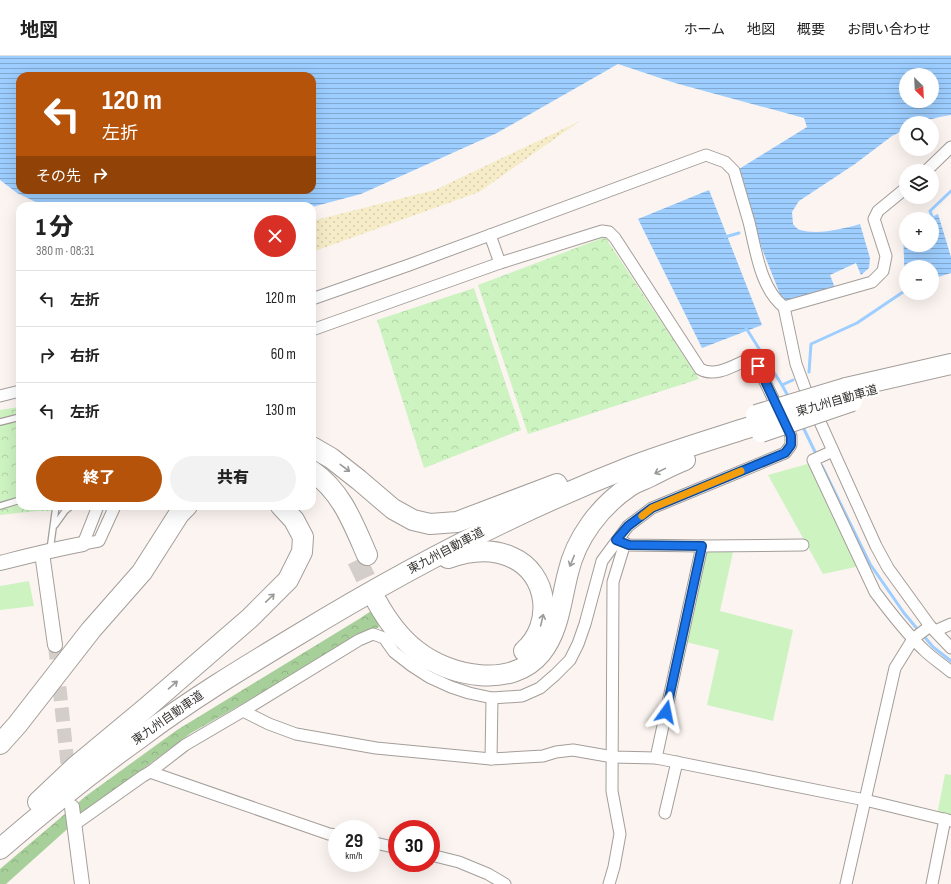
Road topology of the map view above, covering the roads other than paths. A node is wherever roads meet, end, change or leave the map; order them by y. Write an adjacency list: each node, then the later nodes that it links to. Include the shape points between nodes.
1 (951, 147): 2 (street)
2 (933, 164)
3 (899, 194): 7 (street, via 878,211 874,219 886,256 883,271 872,282)
4 (490, 235): 5 (street); 6 (street); 7 (street, via 706,155 725,162 734,171 762,273 777,302)
5 (500, 263): 8 (street); 32 (street, via 602,231 609,232 616,238 700,369 707,373 718,372 749,358 758,366 791,436 791,445 785,453 652,508 628,526)
6 (316, 298)
7 (784, 307): 18 (street, via 796,364)
8 (316, 329)
9 (951, 364): 12 (highway, 東九州自動車道)
10 (951, 373): 12 (highway, 東九州自動車道)
11 (16, 392): 13 (street)
12 (850, 395): 16 (highway, 東九州自動車道)
13 (0, 396)
14 (16, 418): 15 (lane)
15 (0, 422)
16 (759, 424): 19 (highway, 東九州自動車道); 38 (highway, 東九州自動車道, via 624,470 540,505 480,533); 38 (highway, one-way to 38, via 630,486 605,506 578,546 568,571 554,633 541,653 525,667 495,676 447,668 408,643 385,617 381,598 415,635 450,657 465,662 508,661 530,646 537,636 544,613 542,592 536,578 511,556 491,552 464,553 445,559)
17 (316, 449): 19 (highway, one-way to 19, via 360,480 394,509 413,520 430,524 456,522)
18 (833, 451): 40 (street, via 888,568); 41 (street, via 813,460 875,592)
19 (624, 460): 58 (highway, 東九州自動車道, via 496,516 336,599 190,691 78,772)
20 (316, 474): 21 (highway, via 328,484 342,502 362,557)
21 (316, 490)
22 (16, 501): 23 (lane)
23 (0, 506)
24 (56, 510): 31 (lane)
25 (65, 510): 31 (lane)
26 (96, 510): 33 (street)
27 (113, 510): 33 (street, via 99,541)
28 (181, 510): 47 (highway, via 155,531)
29 (182, 510): 48 (highway, via 142,572 91,630)
30 (285, 510): 58 (highway, one-way to 30, via 75,767 245,622 288,580 302,552 303,536)
31 (54, 527): 36 (lane)
32 (621, 542): 35 (street, via 629,545); 45 (street, via 602,561 585,624 570,660 540,688 522,696); 49 (street, via 613,582)
33 (83, 544): 36 (street)
34 (804, 545): 35 (street)
35 (702, 546): 50 (street)
36 (46, 552): 37 (street); 42 (street)
37 (0, 562)
38 (351, 602): 62 (highway, 東九州自動車道, via 142,736)
39 (951, 624): 40 (street)
40 (932, 629): 41 (street); 43 (street)
41 (914, 639): 44 (street); 54 (street, via 895,668)
42 (55, 645)
43 (951, 648)
44 (951, 672)
45 (492, 698): 46 (street, via 469,693 429,677 394,652 384,638 373,634); 51 (street)
46 (243, 711): 51 (street, via 296,734 376,748); 53 (street, via 184,745)
47 (0, 726)
48 (0, 744)
49 (613, 757): 50 (street); 51 (street, via 573,750 543,756); 66 (street, via 612,792 620,834)
50 (656, 758): 52 (street)
51 (491, 759)
52 (677, 762): 54 (street); 56 (street)
53 (150, 772): 59 (street); 60 (street)
54 (865, 800): 57 (street); 67 (street)
55 (72, 807): 59 (street)
56 (665, 813)
57 (948, 820): 68 (street)
58 (18, 821): 61 (highway, 東九州自動車道)
59 (74, 825): 64 (street)
60 (328, 834)
61 (0, 837)
62 (0, 850)
63 (440, 858): 65 (street, via 459,862)
64 (82, 884)
65 (505, 884)
66 (609, 884)
67 (846, 884)
68 (932, 884)

